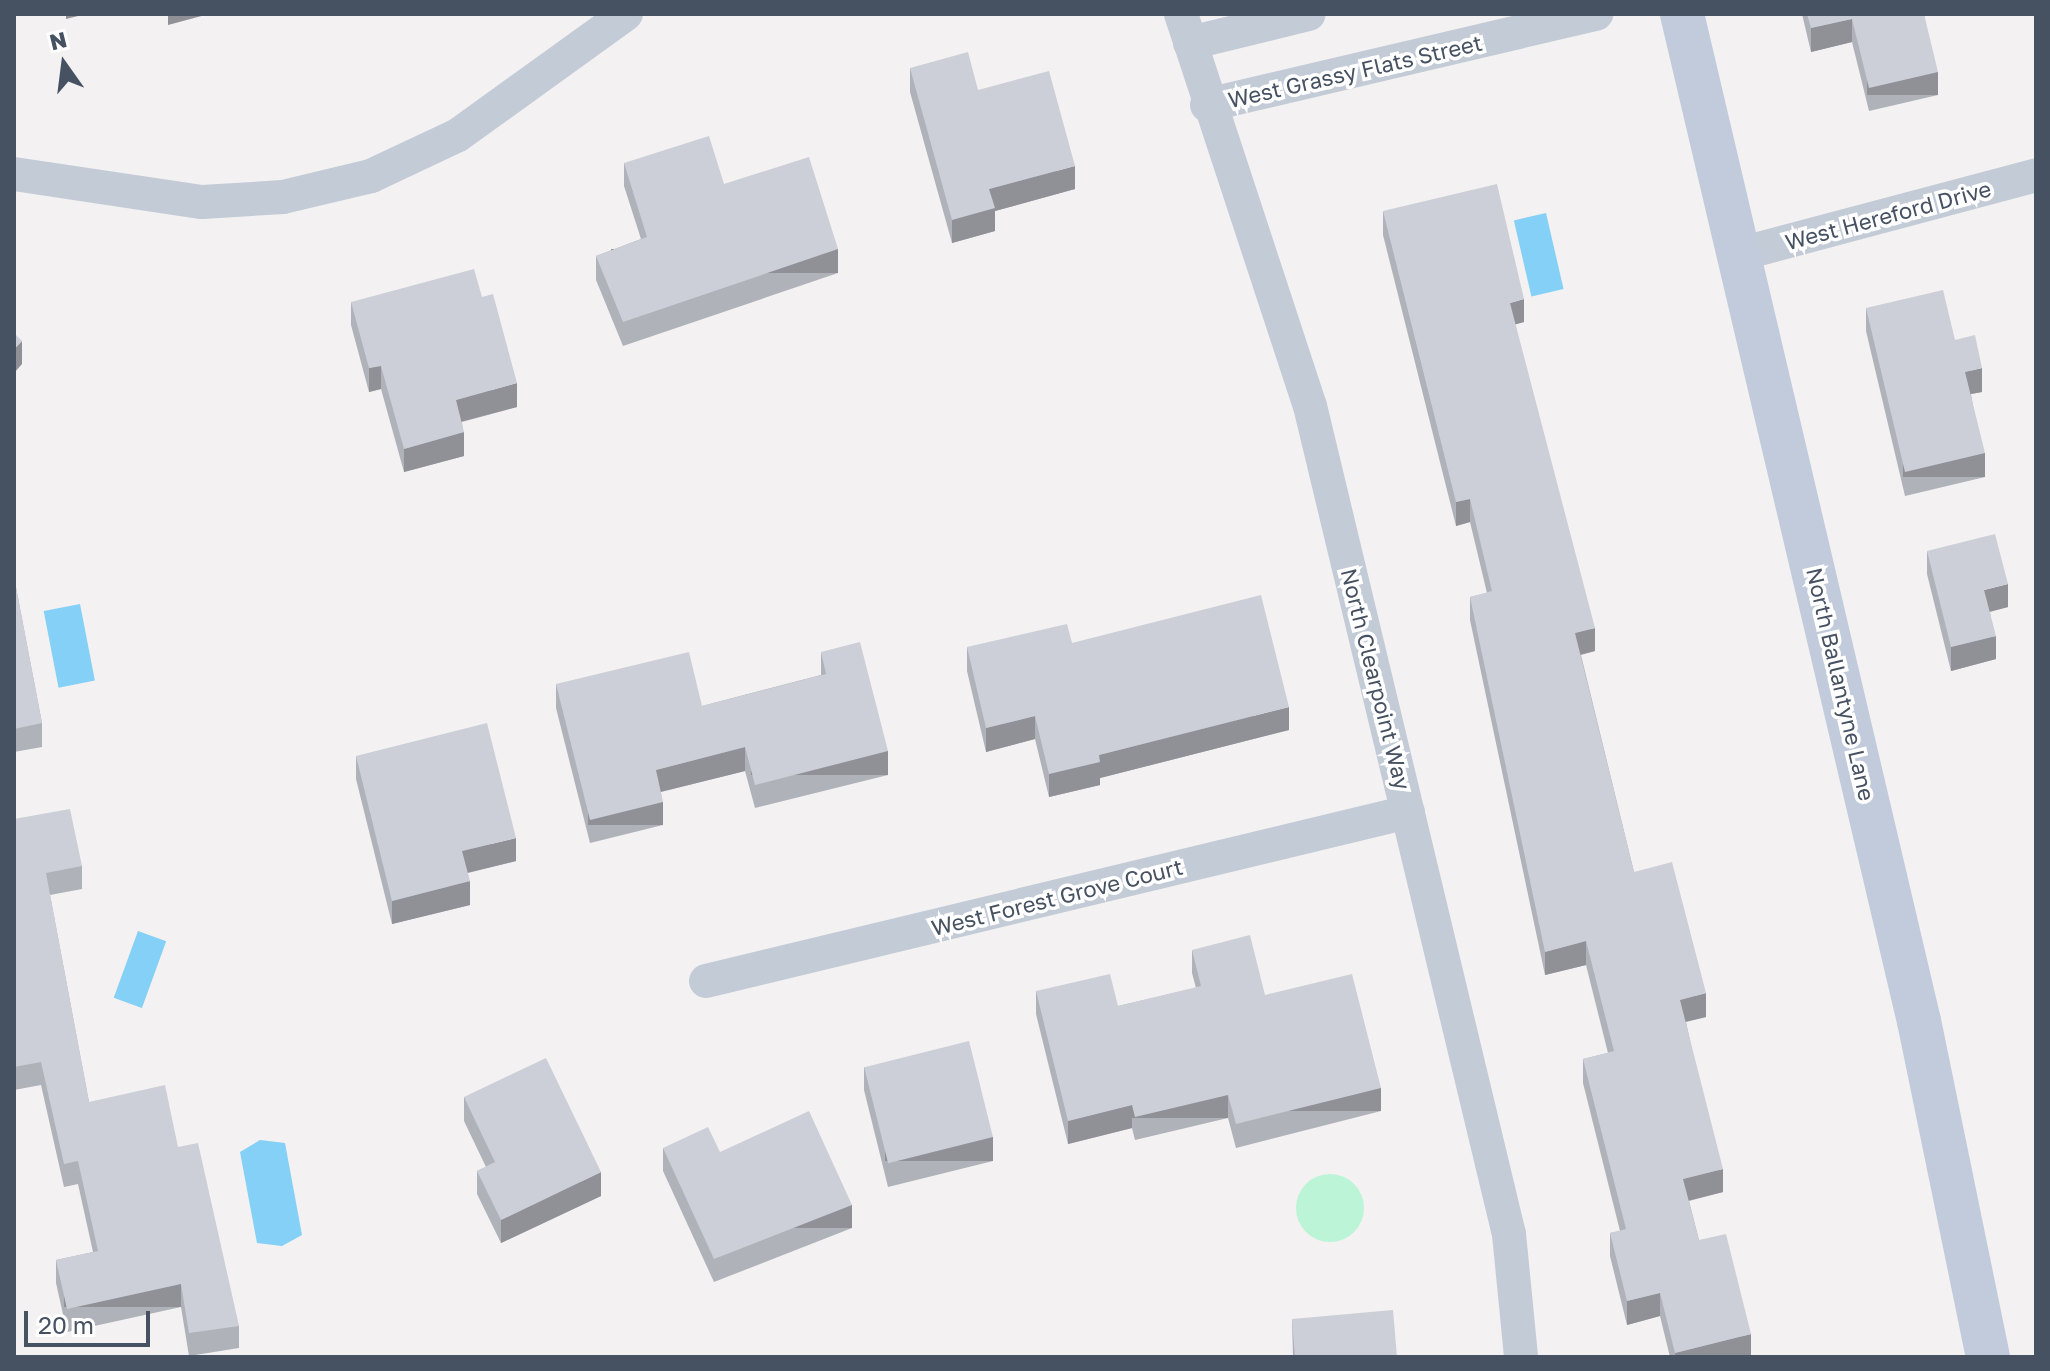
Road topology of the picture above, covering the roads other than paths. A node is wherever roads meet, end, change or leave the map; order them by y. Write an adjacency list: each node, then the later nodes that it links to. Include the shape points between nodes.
1 (626, 14): 7 (street, via 458,135 371,176 283,197 202,202)
2 (1309, 14): 5 (street)
3 (1596, 14): 6 (street, West Grassy Flats Street)
4 (1682, 14): 9 (street, North Ballantyne Lane)
5 (1185, 28): 6 (street, North Clearpoint Way)
6 (1207, 105): 10 (street, North Clearpoint Way, via 1310,406)
7 (14, 174)
8 (2036, 175): 9 (street, West Hereford Drive)
9 (1740, 254): 13 (street, North Ballantyne Lane, via 1916,1006)
10 (1408, 812): 11 (street, West Forest Grove Court); 12 (street, North Clearpoint Way, via 1509,1234)
11 (706, 981)
12 (1521, 1357)
13 (1988, 1357)

